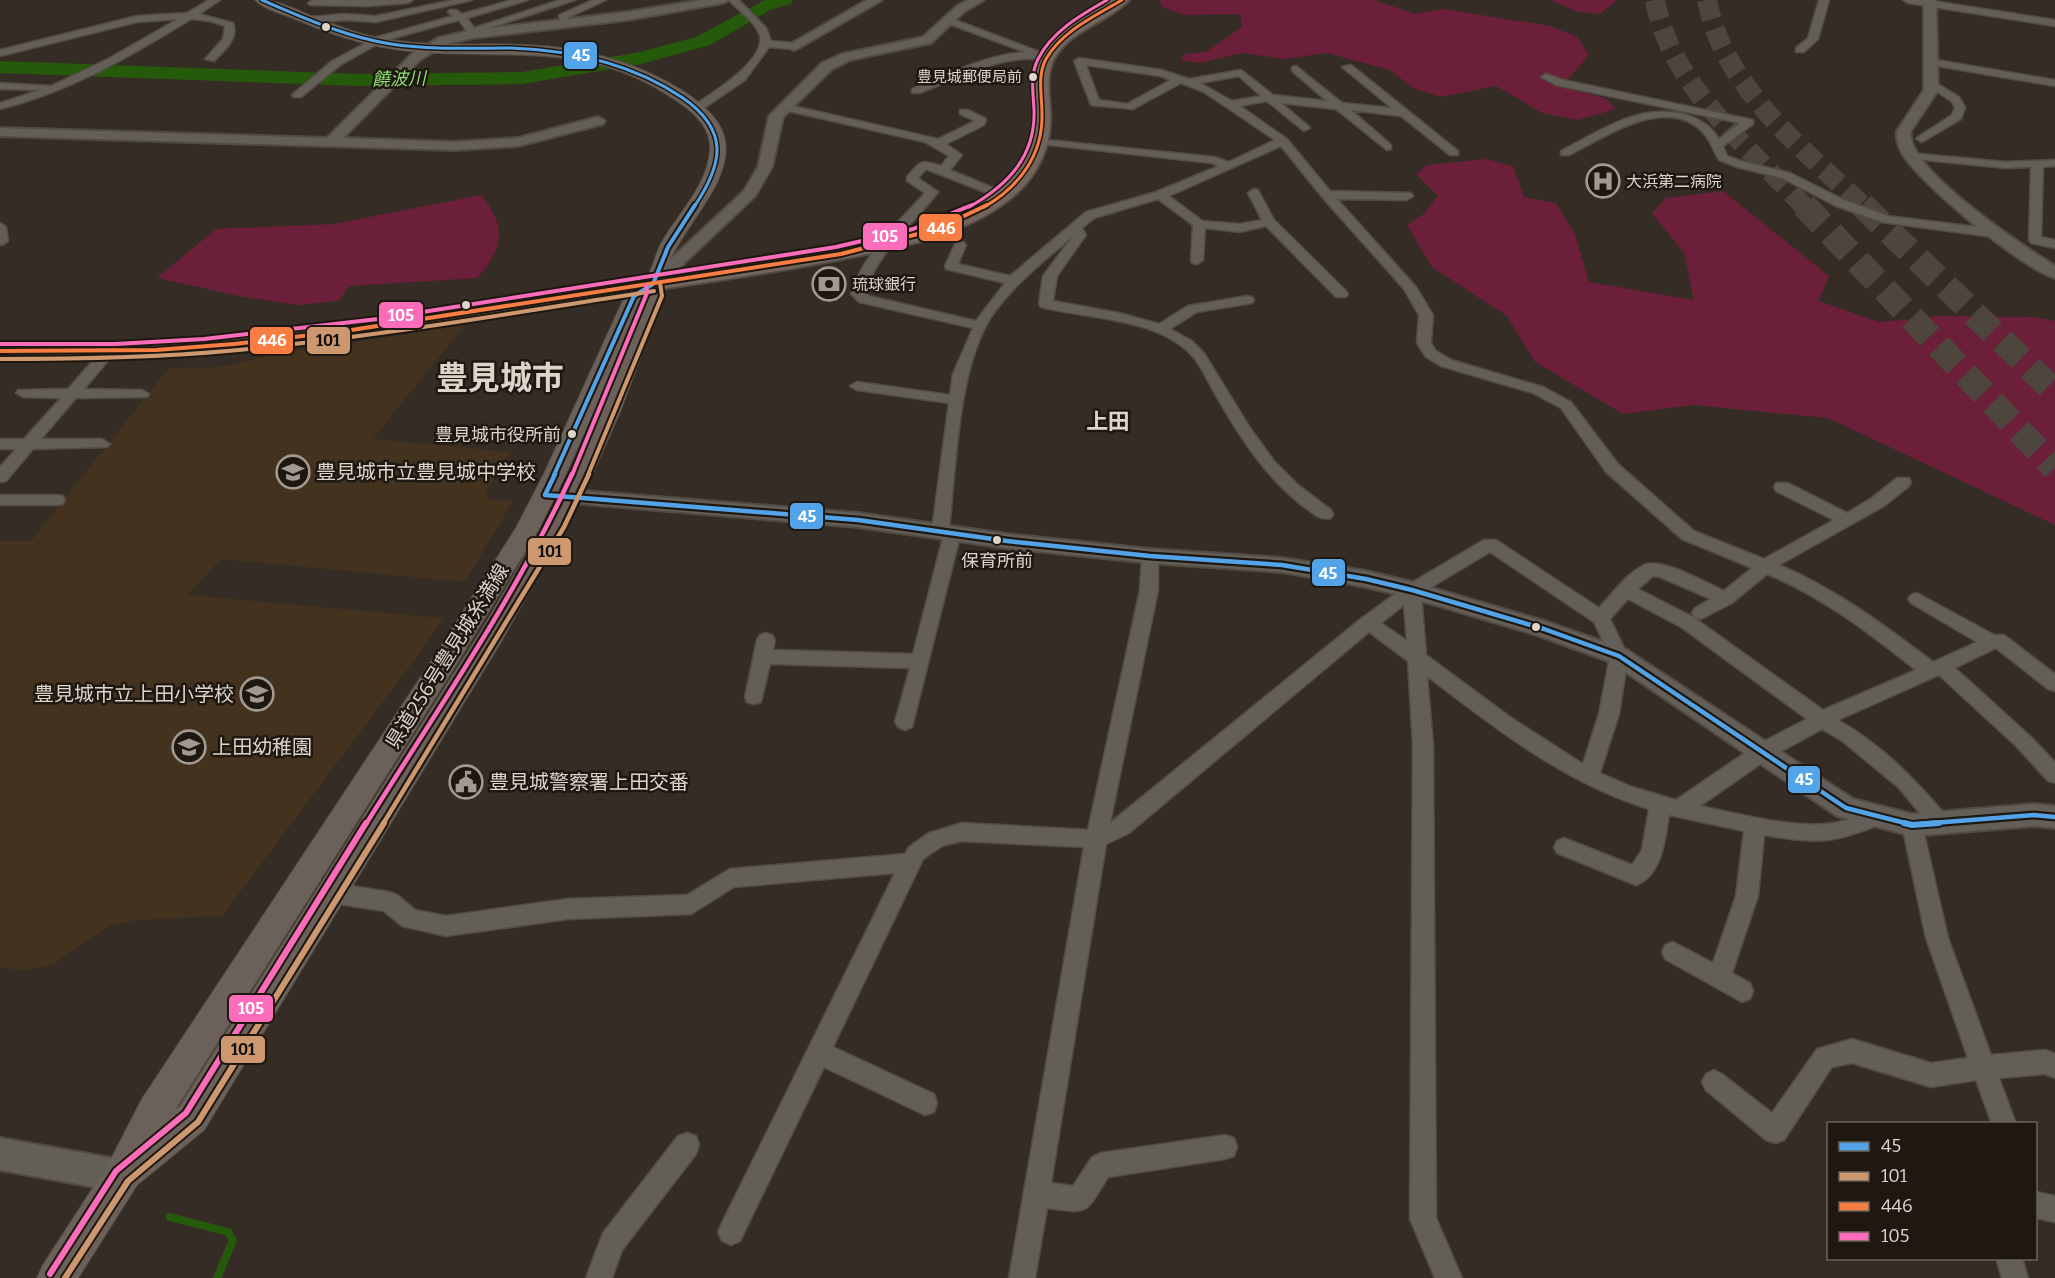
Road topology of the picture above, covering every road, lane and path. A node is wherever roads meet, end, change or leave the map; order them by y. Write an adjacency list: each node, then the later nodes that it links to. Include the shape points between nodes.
1 (215, 0): 19 (street)
2 (262, 0): 21 (main road)
3 (408, 0): 16 (street)
4 (433, 0): 18 (street)
5 (467, 0): 18 (street)
6 (523, 0): 20 (street)
7 (570, 0): 25 (street, via 480,27)
8 (602, 0): 23 (street, via 562,17)
9 (723, 0): 23 (street)
10 (876, 0): 28 (street)
11 (978, 0): 22 (street, via 961,7)
12 (1122, 0): 32 (main road)
13 (1824, 0): 30 (street, via 1813,39)
14 (1911, 0): 17 (street)
15 (736, 1): 27 (street, via 763,30)
16 (315, 2): 21 (street)
17 (1930, 2): 24 (street); 34 (street)
18 (444, 6): 20 (street); 21 (street, via 376,19)
19 (187, 18): 31 (street, via 137,19); 33 (street, via 216,19 230,25 226,43); 43 (street)
20 (462, 18): 25 (street); 26 (street)
21 (316, 19): 26 (main road, via 337,32)
22 (947, 20): 32 (street); 51 (street, via 936,34 921,42 855,55 827,66)
23 (564, 22): 25 (street)
24 (2055, 23)
25 (473, 34): 29 (street)
26 (375, 41): 29 (main road); 45 (street, via 335,64)
27 (765, 44): 28 (street); 52 (street, via 741,78)
28 (793, 46)
29 (429, 48): 52 (main road, via 549,53 656,82); 61 (street)
30 (1800, 50)
31 (0, 53)
32 (1042, 55): 44 (street, via 978,67); 59 (main road)
33 (210, 59)
34 (1930, 62): 39 (street); 40 (street)
35 (1347, 67): 54 (street)
36 (1296, 69): 50 (street)
37 (1546, 77): 47 (street)
38 (1184, 80): 38 (street, via 1162,73 1079,61 1095,104 1129,107); 46 (street, via 1241,73); 48 (street)
39 (2055, 83)
40 (1933, 84): 58 (street, via 1960,107 1957,117); 67 (street, via 1903,138)
41 (0, 86): 43 (street)
42 (1605, 87): 47 (street)
43 (54, 88): 49 (street)
44 (916, 91)
45 (298, 94)
46 (1269, 98): 48 (street); 50 (street); 56 (street)
47 (1648, 101): 63 (street, via 1749,122)
48 (1231, 104): 60 (street)
49 (0, 106)
50 (1341, 106): 54 (street); 64 (street)
51 (784, 107): 62 (street); 83 (street, via 774,124 768,158 756,185)
52 (697, 108): 81 (main road, 県道256号豊見城糸満線, via 710,124 718,148 707,185)
53 (964, 112): 62 (street, via 981,120 980,123)
54 (1406, 113): 65 (street)
55 (598, 121): 61 (street, via 496,144)
56 (1304, 128)
57 (0, 132): 61 (street)
58 (1922, 139)
59 (1041, 141): 70 (street, via 1214,160); 73 (main road, via 1027,172)
60 (1283, 141): 70 (street); 75 (street)
61 (331, 142)
62 (937, 144): 71 (street, via 956,155)
63 (1716, 146): 66 (street, via 1701,124 1655,114 1640,117); 82 (street, via 1723,158 1786,175 1840,203 1886,219)
64 (1388, 147)
65 (1454, 153)
66 (1565, 153)
67 (1909, 156): 69 (street); 82 (street)
68 (2055, 163): 69 (street)
69 (2037, 164): 86 (street, via 2035,240)
70 (1229, 166): 74 (street)
71 (944, 170): 73 (street); 85 (street, via 924,164 910,179 932,192)
72 (1254, 193): 77 (street)
73 (1004, 195): 85 (main road, via 959,221)
74 (1160, 195): 78 (street); 79 (street, via 1090,215)
75 (1327, 195): 76 (street); 116 (street, via 1414,296 1426,315 1424,343 1431,354 1446,363 1538,390 1566,405 1612,468 1688,536)
76 (1407, 196)
77 (1269, 222): 78 (street, via 1239,228); 92 (street)
78 (1199, 224): 88 (street)
79 (1075, 226): 90 (street); 95 (street, via 1080,236 1050,276 1047,304)
80 (0, 227): 84 (street)
81 (680, 228): 83 (street, via 680,234 686,238); 91 (main road, 県道256号豊見城糸満線)
82 (1993, 233): 89 (street)
83 (709, 234): 91 (street)
84 (2, 241)
85 (890, 243): 91 (main road); 94 (street, via 858,285 858,294 864,299)
86 (2055, 244)
87 (960, 245): 90 (street, via 951,266)
88 (1197, 260)
89 (2055, 273)
90 (1013, 281): 94 (street)
91 (653, 284): 97 (main road, via 265,340); 109 (main road, 県道256号豊見城糸満線, via 651,303 604,421)
92 (1341, 294)
93 (1247, 300): 95 (street, via 1192,309)
94 (981, 326): 102 (street, via 960,374)
95 (1160, 330): 112 (street, via 1188,345 1209,369 1224,399 1274,471)
96 (0, 351): 97 (main road)
97 (109, 351): 100 (street)
98 (857, 386): 102 (street)
99 (22, 393): 100 (street)
100 (72, 394): 101 (street); 104 (street)
101 (142, 394)
102 (957, 400): 114 (street)
103 (0, 444): 104 (street)
104 (29, 444): 105 (street); 106 (street)
105 (102, 444)
106 (0, 477)
107 (1903, 482): 113 (street)
108 (1782, 487): 113 (street)
109 (558, 496): 114 (street); 145 (main road, 県道256号豊見城糸満線, via 493,633); 158 (main road, 県道256号豊見城糸満線, via 527,529 154,1111)
110 (0, 500): 111 (street)
111 (57, 500)
112 (1325, 514)
113 (1848, 520): 116 (street)
114 (947, 531): 115 (street); 127 (street)
115 (1150, 556): 117 (street, via 1282,565); 142 (street, via 1149,591)
116 (1766, 566): 119 (street); 128 (street, via 1857,614)
117 (1412, 590): 122 (street, via 1490,544); 123 (street); 125 (street); 126 (street, via 1545,629)
118 (1626, 590): 119 (street, via 1649,570 1663,571); 122 (street); 131 (street, via 1687,622)
119 (1726, 599): 121 (street)
120 (1917, 599): 124 (street)
121 (1701, 613)
122 (1601, 618): 126 (street)
123 (1368, 623): 125 (street); 142 (street, via 1122,827)
124 (1992, 642): 128 (street); 129 (street, via 1998,640)
125 (1416, 655): 134 (street, via 1532,742); 167 (street, via 1423,744 1423,1219)
126 (1619, 656): 133 (street); 134 (street, via 1610,714)
127 (920, 661): 130 (street, via 765,649); 132 (street)
128 (1936, 668): 131 (street); 135 (street, via 2024,742)
129 (2055, 684)
130 (754, 697)
131 (1822, 720): 133 (street); 139 (street, via 1848,735 1905,781)
132 (905, 722)
133 (1762, 752): 136 (street); 137 (street, via 1846,808)
134 (1589, 776): 136 (street)
135 (2055, 776)
136 (1669, 807): 140 (street); 143 (street, via 1652,853 1636,876)
137 (1878, 816): 140 (street, via 1840,831); 141 (street)
138 (2055, 817): 139 (street)
139 (1940, 823): 141 (street)
140 (1755, 825): 147 (street, via 1747,896)
141 (1912, 825): 151 (street, via 1937,938)
142 (1096, 839): 144 (street, via 962,832 936,839 916,853); 159 (street)
143 (1564, 848)
144 (911, 862): 145 (street, via 730,878 691,904 568,909 446,926 411,919 389,902); 149 (street)
145 (333, 893): 158 (main road, 県道256号豊見城糸満線, via 192,1118)
146 (1673, 952): 147 (street)
147 (1719, 978): 148 (street)
148 (1742, 991)
149 (819, 1052): 153 (street); 162 (street)
150 (2055, 1066): 151 (street, via 2046,1062)
151 (1985, 1067): 152 (street, via 1931,1074 1852,1051 1825,1057 1775,1131); 154 (street)
152 (1714, 1082)
153 (925, 1103)
154 (2003, 1122)
155 (687, 1145): 165 (street, via 612,1242)
156 (1225, 1147): 159 (street, via 1101,1166 1079,1200)
157 (0, 1154): 158 (street)
158 (122, 1176): 164 (main road, 県道256号豊見城糸満線)
159 (1037, 1194): 166 (street)
160 (2037, 1205): 161 (street)
161 (2055, 1209)
162 (731, 1232)
163 (2010, 1260): 168 (street)
164 (56, 1278)
165 (599, 1278)
166 (1022, 1278)
167 (1449, 1278)
168 (2015, 1278)

